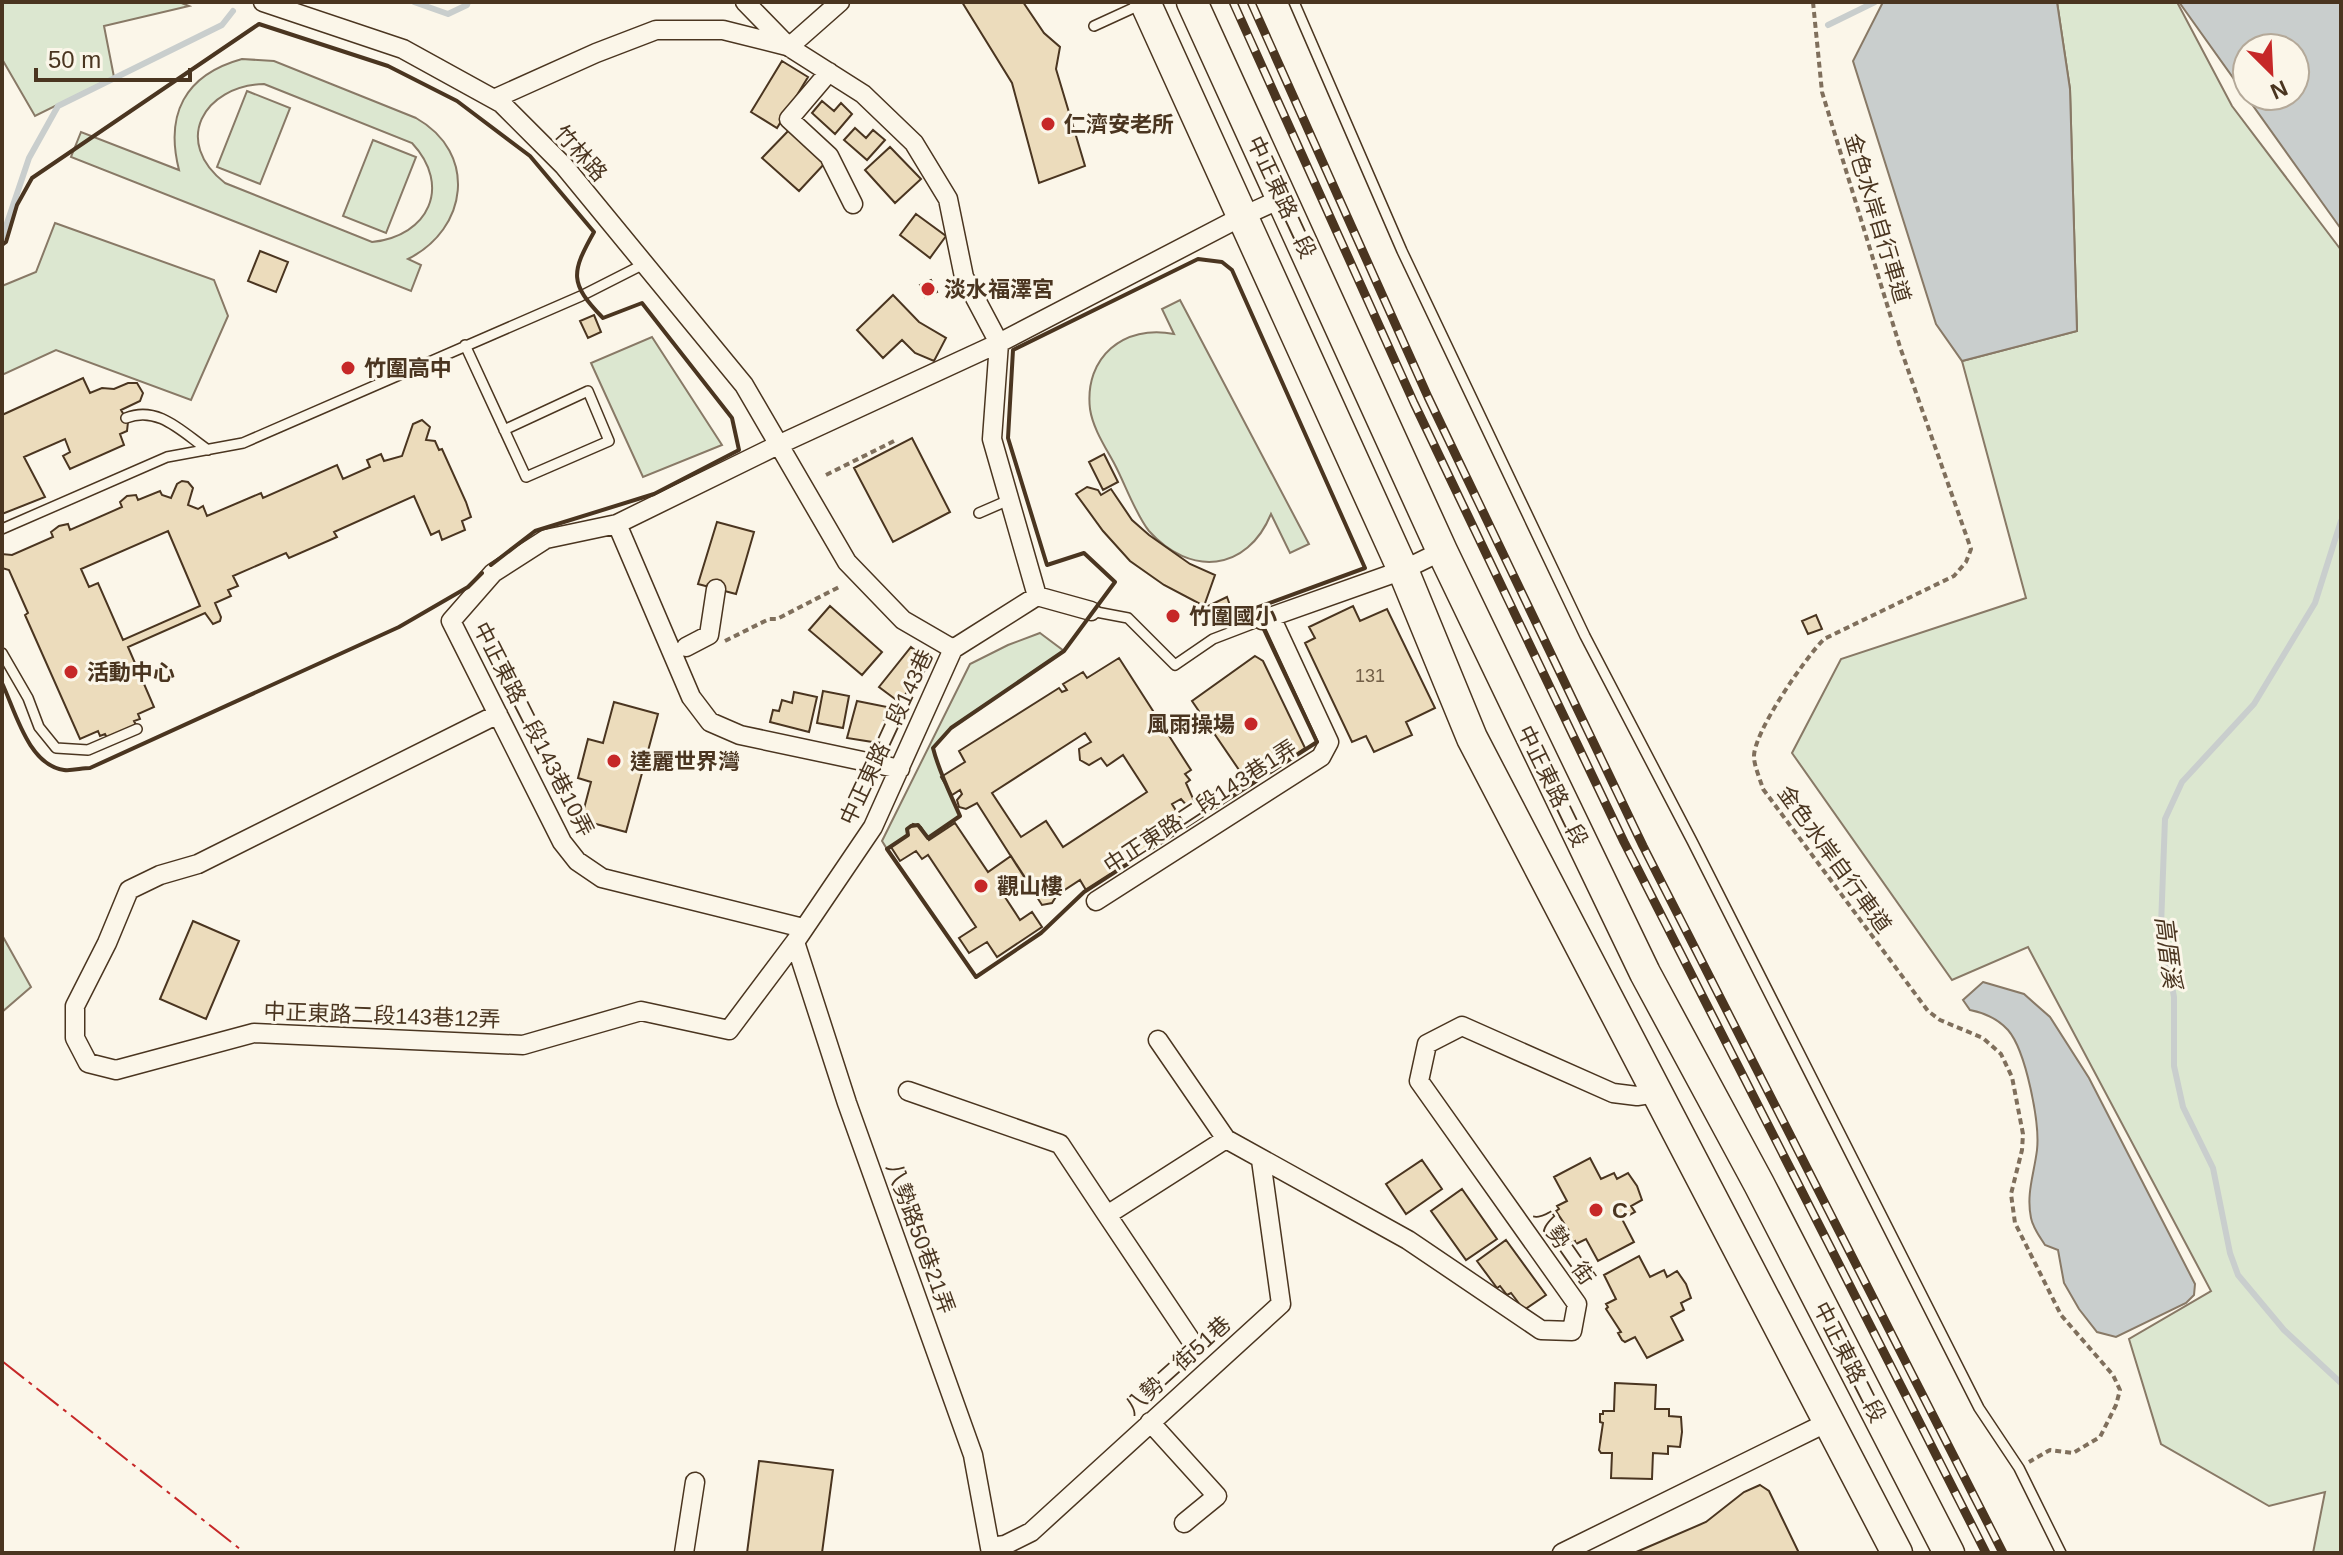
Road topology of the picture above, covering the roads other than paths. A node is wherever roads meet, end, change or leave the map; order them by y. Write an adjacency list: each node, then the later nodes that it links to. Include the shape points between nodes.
1 (263, 2): 10 (street, 竹林路, via 403,49)
2 (745, 2): 8 (street)
3 (840, 2): 8 (street)
4 (1145, 2): 7 (lane); 13 (main road, 中正東路二段)
5 (1192, 2): 11 (main road, 中正東路二段)
6 (1298, 3): 55 (lane, via 1409,265 1585,636 1979,1408 2019,1468)
7 (1094, 26)
8 (789, 47): 9 (street); 10 (street, via 723,30 656,30)
9 (829, 72): 12 (street, via 789,119 829,156); 15 (street, via 863,94 914,143 948,199 964,277)
10 (496, 98): 14 (street, 竹林路, via 564,166)
11 (1283, 198): 13 (street); 25 (main road, 中正東路二段)
12 (853, 204)
13 (1241, 217): 15 (street); 26 (main road, 中正東路二段)
14 (644, 264): 16 (lane); 19 (street, 竹林路, via 744,385)
15 (999, 343): 19 (street); 21 (street, via 992,439)
16 (465, 345): 18 (lane); 20 (lane, via 243,443)
17 (126, 418): 20 (lane, via 140,412 161,417)
18 (504, 430): 18 (lane, via 526,477 609,441 588,391)
19 (778, 445): 23 (street); 32 (street, 竹林路, via 847,562 903,620)
20 (208, 450): 24 (lane, via 167,457)
21 (1009, 500): 22 (lane); 28 (street)
22 (979, 513)
23 (617, 524): 34 (street, 中正東路二段143巷10弄, via 546,539 493,573 451,621); 36 (street, via 691,697 710,722 740,735)
24 (2, 529)
25 (1442, 551): 26 (street); 54 (main road, 中正東路二段, via 1645,973)
26 (1403, 570): 30 (street); 41 (main road, 中正東路二段, via 1472,738)
27 (716, 589): 31 (street, via 709,635)
28 (1037, 596): 29 (street); 32 (street, 中正東路二段143巷)
29 (1091, 611): 30 (lane, via 1128,618 1175,665 1213,639)
30 (1266, 619): 37 (street, 中正東路二段143巷1弄, via 1329,742 1321,757)
31 (686, 647)
32 (953, 649): 36 (street, 中正東路二段143巷)
33 (2, 653): 35 (lane, via 39,727 56,748 88,750)
34 (498, 714): 38 (street, 中正東路二段143巷10弄, via 562,842 577,861 602,878); 38 (street, 中正東路二段143巷12弄, via 198,864 129,890 75,1006 75,1038 88,1063 116,1070 254,1033 523,1045 641,1011 729,1030)
35 (137, 729)
36 (900, 769): 38 (street, 中正東路二段143巷, via 873,827)
37 (1096, 901)
38 (799, 935): 50 (street, 八勢路50巷21弄, via 847,1103 973,1455)
39 (1158, 1040): 42 (street, 八勢二街)
40 (908, 1091): 44 (street, via 1060,1144)
41 (1657, 1093): 43 (street, 八勢二街, via 1613,1093 1462,1026 1427,1044 1419,1081 1577,1304 1572,1331 1541,1330 1408,1240); 47 (main road, 中正東路二段)
42 (1226, 1139): 43 (street, 八勢二街); 44 (street)
43 (1261, 1160): 46 (street, 八勢二街51巷, via 1281,1304)
44 (1107, 1215): 45 (street)
45 (1192, 1342)
46 (1150, 1422): 49 (street, via 1217,1496); 50 (street, 八勢二街51巷, via 1031,1532)
47 (1828, 1422): 52 (street); 53 (main road, 中正東路二段)
48 (695, 1482): 51 (street)
49 (1184, 1523)
50 (991, 1550)
51 (684, 1553)
52 (1562, 1553)
53 (1897, 1553)
54 (1949, 1553)
55 (2061, 1553)

